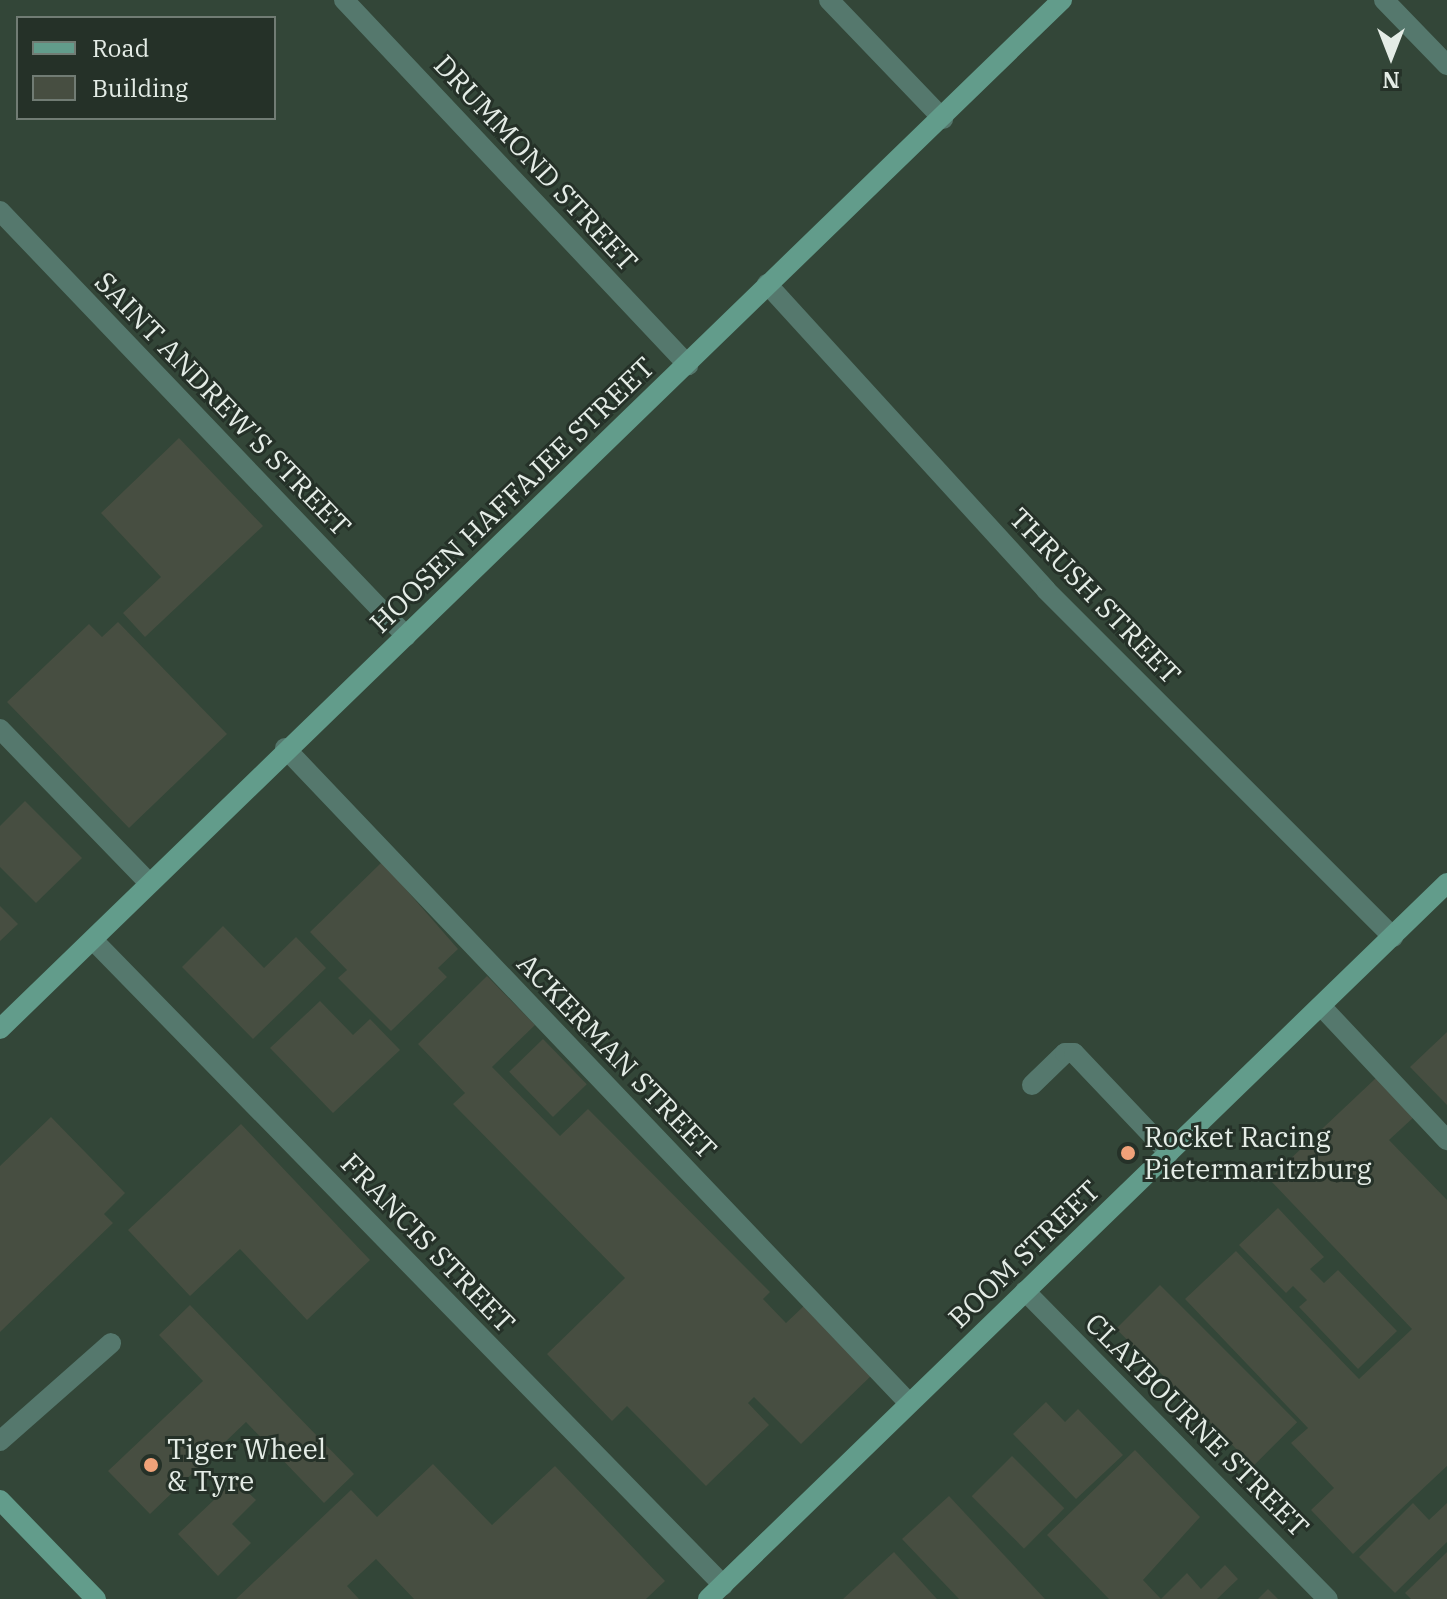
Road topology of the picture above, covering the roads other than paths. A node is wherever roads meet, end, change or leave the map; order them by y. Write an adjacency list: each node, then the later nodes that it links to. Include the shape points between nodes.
1 (344, 0): 9 (street, DRUMMOND STREET)
2 (829, 0): 6 (street)
3 (1062, 0): 6 (street, HOOSEN HAFFAJEE STREET)
4 (1384, 0): 5 (street)
5 (1447, 65)
6 (943, 119): 8 (street, HOOSEN HAFFAJEE STREET)
7 (0, 211): 10 (street, SAINT ANDREW'S STREET)
8 (767, 284): 9 (street, HOOSEN HAFFAJEE STREET); 15 (street, THRUSH STREET, via 1046,590)
9 (688, 365): 10 (street, HOOSEN HAFFAJEE STREET)
10 (406, 636): 12 (street, HOOSEN HAFFAJEE STREET)
11 (0, 729): 13 (street)
12 (285, 748): 13 (street, HOOSEN HAFFAJEE STREET); 24 (street, ACKERMAN STREET)
13 (149, 883): 16 (street, HOOSEN HAFFAJEE STREET)
14 (1447, 883): 15 (street, BOOM STREET)
15 (1393, 937): 17 (street, BOOM STREET)
16 (93, 940): 18 (street, HOOSEN HAFFAJEE STREET); 27 (street, FRANCIS STREET)
17 (1321, 1006): 20 (street); 21 (street, BOOM STREET)
18 (0, 1029)
19 (1032, 1085): 21 (street, via 1065,1053 1074,1053)
20 (1447, 1140)
21 (1169, 1153): 22 (street, BOOM STREET)
22 (1025, 1291): 24 (street, BOOM STREET); 29 (street, CLAYBOURNE STREET)
23 (111, 1343): 25 (street)
24 (909, 1403): 27 (street, BOOM STREET)
25 (0, 1441)
26 (0, 1500): 28 (street)
27 (716, 1592)
28 (96, 1599)
29 (1328, 1599)

